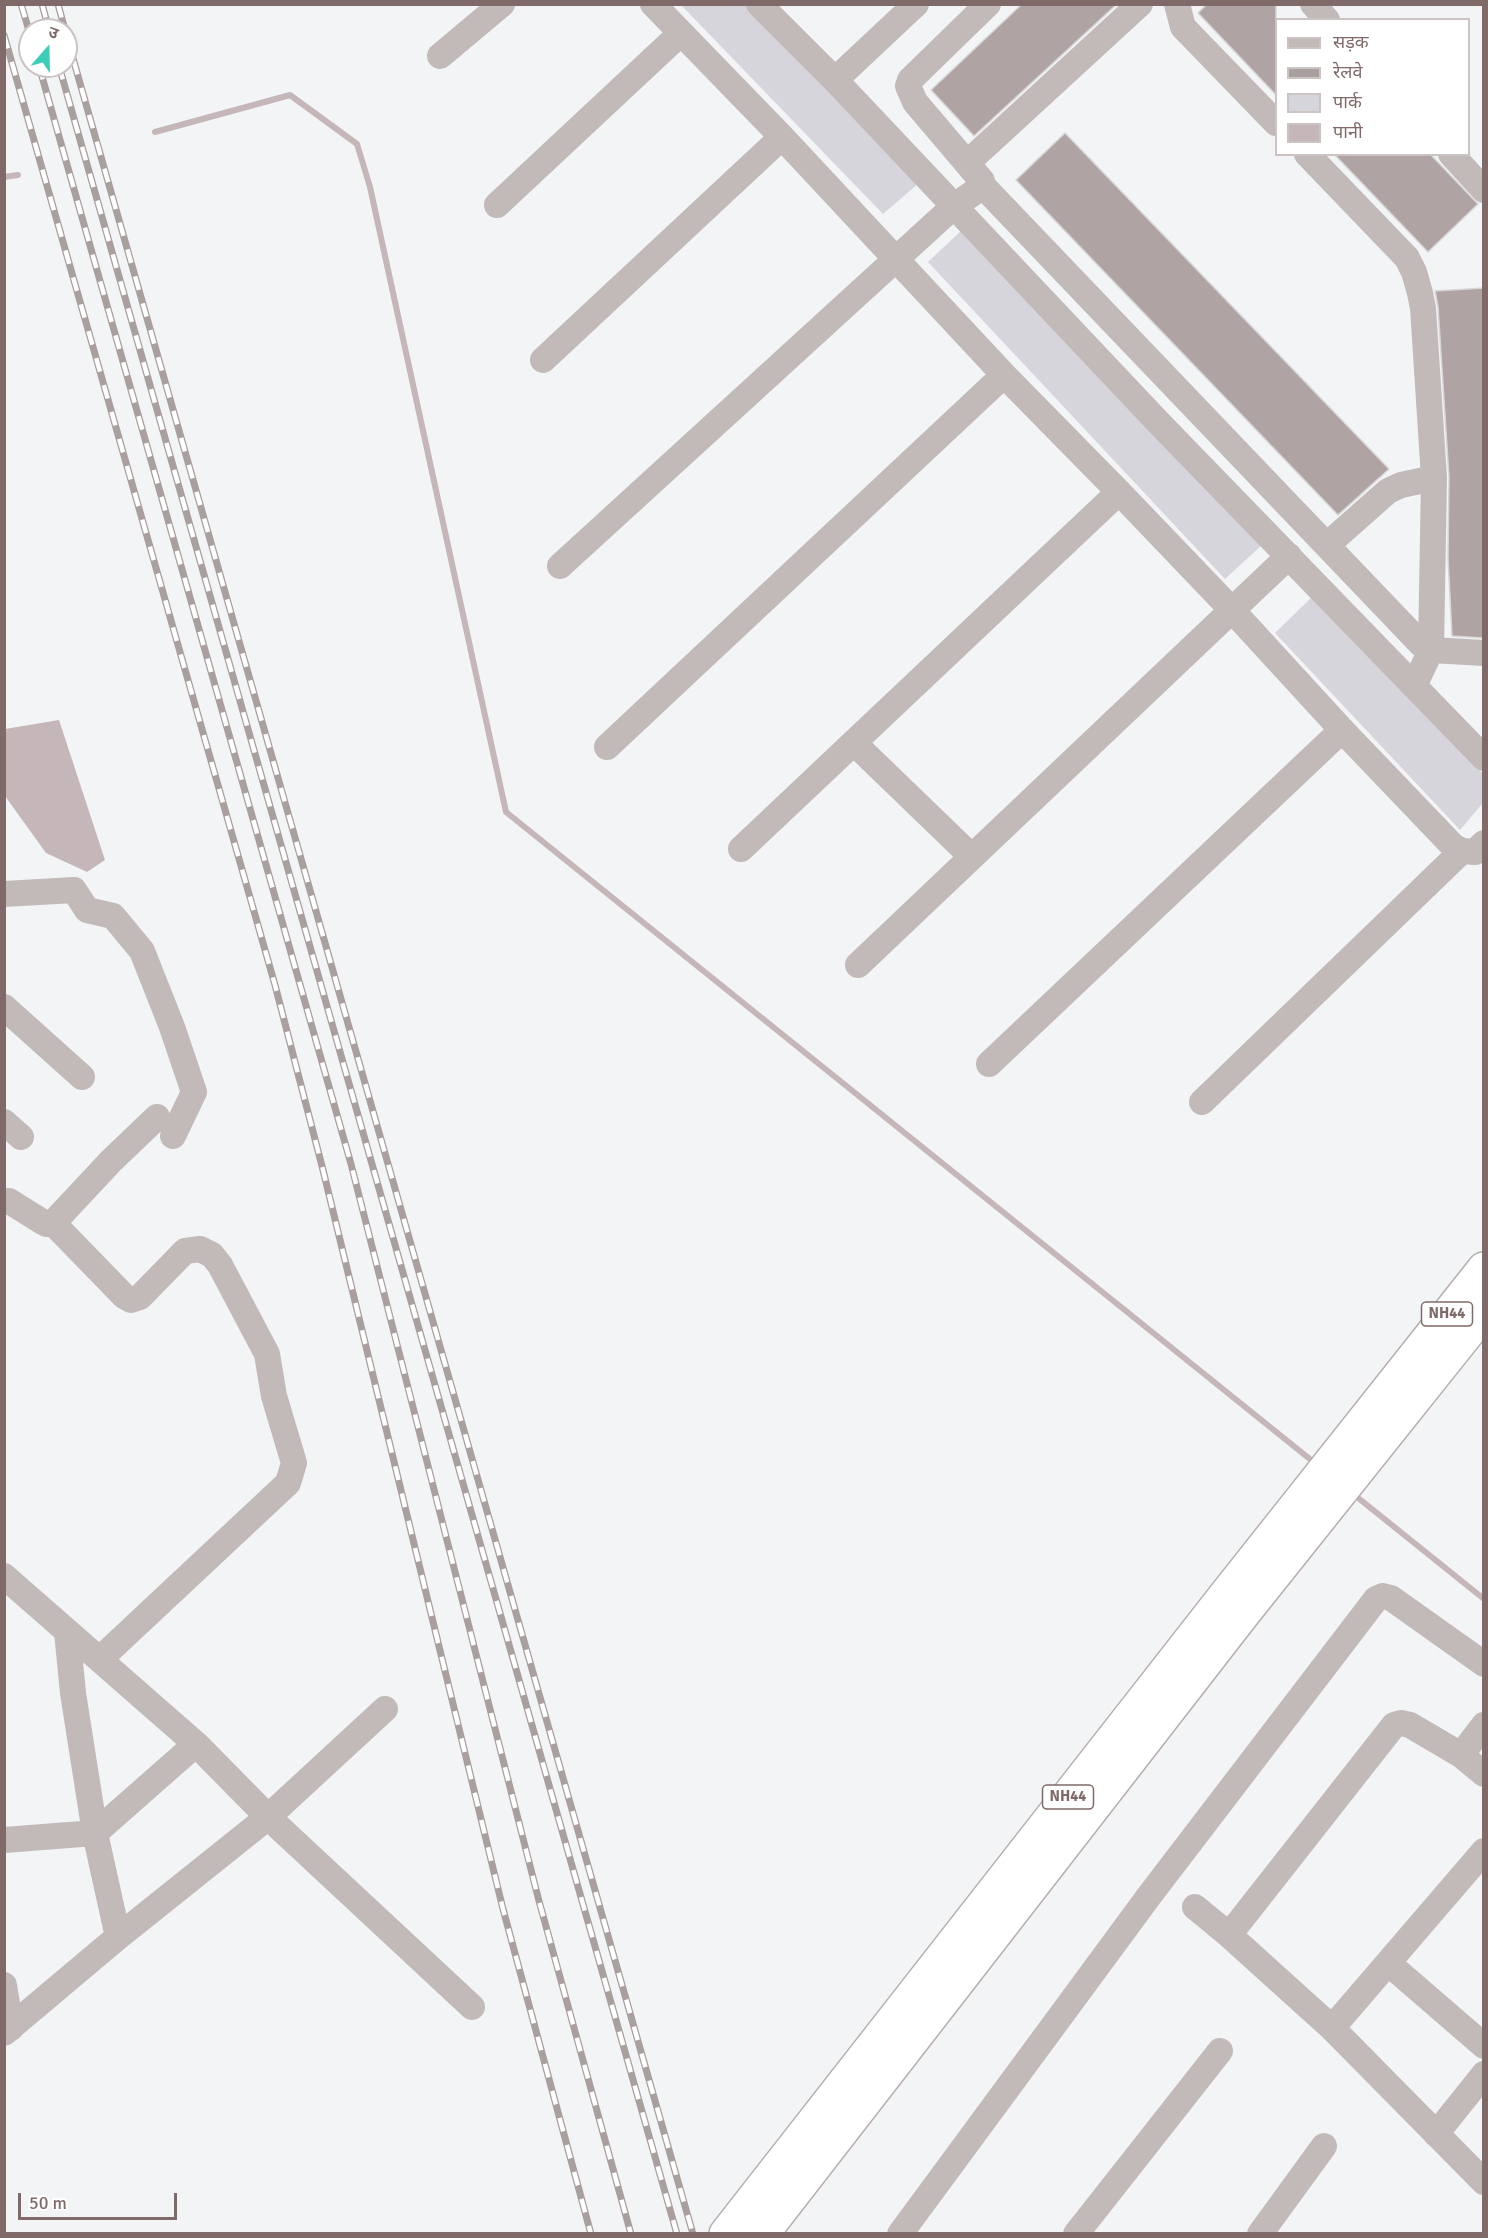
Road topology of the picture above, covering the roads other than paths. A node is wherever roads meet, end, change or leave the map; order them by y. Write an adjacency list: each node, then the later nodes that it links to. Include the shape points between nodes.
1 (502, 4): 11 (street)
2 (652, 4): 10 (street)
3 (759, 4): 12 (street)
4 (916, 4): 12 (street)
5 (988, 4): 17 (street, via 908,86 915,102)
6 (1140, 4): 17 (street)
7 (1177, 4): 13 (street, via 1183,27)
8 (1314, 4): 9 (street)
9 (1325, 18)
10 (681, 33): 14 (street); 20 (street)
11 (440, 56)
12 (835, 80): 21 (street)
13 (1275, 122)
14 (782, 137): 22 (street); 23 (street)
15 (1309, 156): 25 (street, via 1407,258 1414,272 1423,308)
16 (1453, 156): 19 (street)
17 (967, 163): 18 (street)
18 (983, 186): 21 (street); 27 (street)
19 (1484, 190)
20 (497, 205)
21 (953, 207): 22 (street); 28 (street)
22 (896, 259): 24 (street); 29 (street)
23 (543, 360)
24 (1004, 375): 26 (street); 36 (street)
25 (1434, 478): 27 (street, via 1388,491); 31 (street)
26 (1119, 492): 30 (street); 35 (street)
27 (1327, 544): 31 (street)
28 (1289, 556): 30 (street); 33 (street)
29 (560, 566)
30 (1232, 609): 34 (street); 40 (street)
31 (1431, 650): 32 (street); 33 (street)
32 (1484, 653)
33 (1414, 686): 37 (street)
34 (1342, 730): 38 (street, via 1453,846); 44 (street)
35 (855, 743): 39 (street); 40 (street)
36 (607, 747)
37 (1484, 758)
38 (1473, 847): 46 (street)
39 (741, 849)
40 (971, 856): 42 (street)
41 (4, 894): 48 (street, via 74,890 87,910 113,916 142,951 194,1092)
42 (858, 965)
43 (4, 1007): 45 (street)
44 (989, 1064)
45 (82, 1077)
46 (1202, 1102)
47 (156, 1117): 50 (street)
48 (173, 1136)
49 (6, 1197): 50 (street, via 41,1221)
50 (53, 1223): 56 (street, via 131,1300 140,1297 185,1251 200,1249 212,1255 267,1354 274,1396 294,1463 288,1483)
51 (1484, 1269): 53 (highway, NH44)
52 (1484, 1312): 53 (highway, NH44)
53 (1420, 1370): 81 (highway, NH44); 82 (highway, NH44, via 1236,1624)
54 (4, 1576): 55 (street)
55 (67, 1632): 56 (street); 64 (street)
56 (100, 1659): 60 (street)
57 (1484, 1664): 83 (street, via 1391,1598 1376,1599 1149,1896)
58 (385, 1708): 63 (street)
59 (1484, 1725): 61 (street)
60 (196, 1744): 63 (street); 64 (street)
61 (1461, 1755): 62 (street); 68 (street, via 1410,1725 1394,1725)
62 (1484, 1774)
63 (268, 1816): 69 (street); 72 (street)
64 (95, 1833): 65 (street); 69 (street)
65 (4, 1840)
66 (1484, 1851): 70 (street)
67 (1195, 1908): 68 (street)
68 (1229, 1935): 73 (street)
69 (118, 1937): 74 (street)
70 (1388, 1963): 73 (street); 75 (street)
71 (4, 1986): 74 (street)
72 (472, 2007)
73 (1332, 2028): 78 (street)
74 (8, 2031)
75 (1484, 2046)
76 (1220, 2050): 84 (street)
77 (1484, 2074): 78 (street)
78 (1436, 2134): 80 (street)
79 (1324, 2146): 85 (street)
80 (1484, 2182)
81 (726, 2234)
82 (762, 2234)
83 (900, 2234)
84 (1076, 2234)
85 (1260, 2234)

